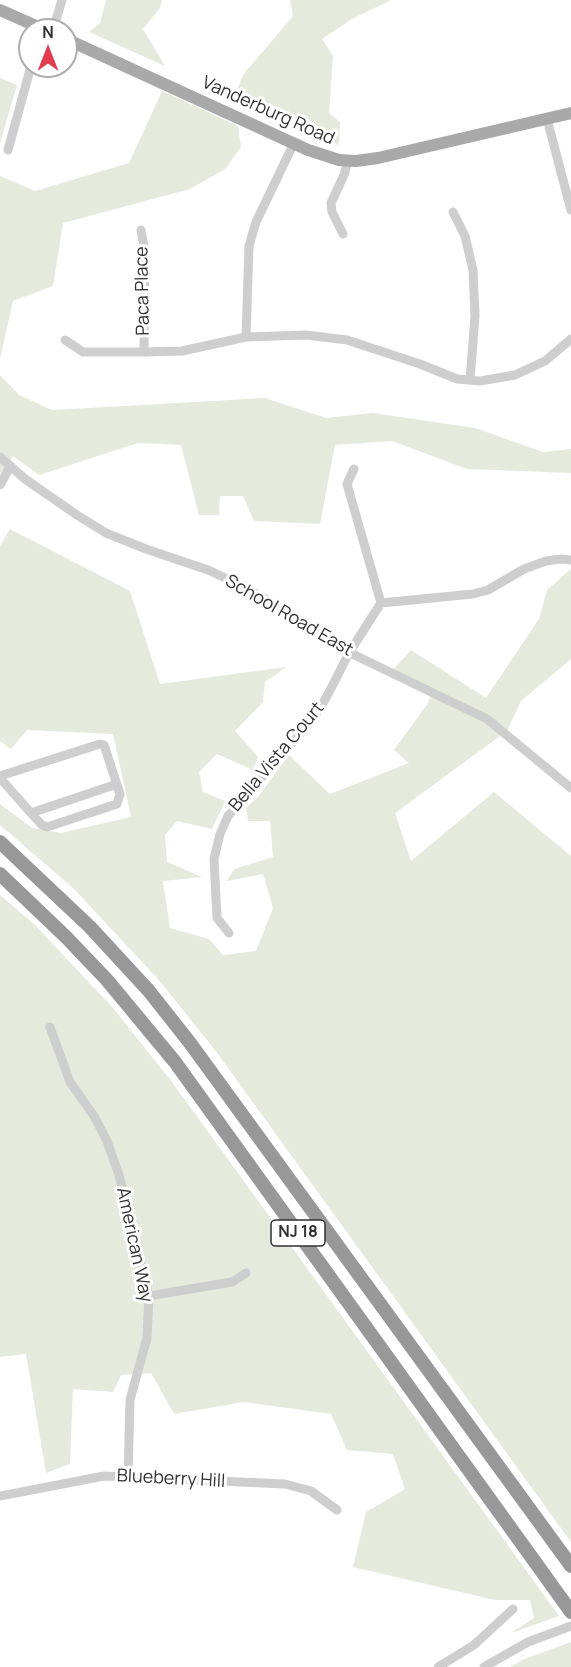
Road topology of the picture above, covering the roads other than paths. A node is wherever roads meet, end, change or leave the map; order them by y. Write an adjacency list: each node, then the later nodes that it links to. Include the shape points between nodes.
1 (62, 0): 4 (street)
2 (0, 10): 3 (main road)
3 (18, 18)
4 (52, 18)
5 (78, 44): 9 (main road, Vanderburg Road)
6 (28, 78): 10 (street)
7 (571, 113): 8 (main road, Vanderburg Road)
8 (547, 119): 11 (main road, Vanderburg Road, via 378,158); 12 (street)
9 (294, 143): 11 (main road, Vanderburg Road, via 331,159); 16 (street, via 256,222 249,246)
10 (8, 150)
11 (348, 161): 15 (street, via 331,203)
12 (571, 210)
13 (453, 212): 20 (street, via 465,236 473,270 475,316)
14 (141, 230): 19 (street, Paca Place, via 145,252)
15 (343, 234)
16 (246, 337): 19 (street, via 182,351); 20 (street, via 306,335 347,340 457,379)
17 (571, 339): 20 (street, via 544,361 515,375)
18 (64, 340): 19 (street, via 83,352)
19 (144, 352)
20 (470, 380)
21 (0, 457): 22 (street, School Road East)
22 (10, 467): 24 (street); 27 (street, School Road East, via 106,532 243,586)
23 (354, 469): 26 (street, via 347,484)
24 (0, 485)
25 (571, 560): 26 (street, via 546,561 473,594)
26 (381, 603): 27 (street, Bella Vista Court)
27 (349, 653): 30 (street, School Road East, via 487,719); 34 (street, Bella Vista Court, via 312,719 228,816 220,834 214,859 218,918)
28 (0, 777): 29 (street, via 102,744); 31 (street)
29 (117, 784): 31 (street); 31 (street, via 120,798 113,806 47,827)
30 (571, 788)
31 (31, 813)
32 (0, 843): 41 (highway, NJ 18, via 90,927 166,1013)
33 (0, 874): 43 (highway, NJ 18, via 66,937 175,1062)
34 (229, 933)
35 (50, 1027): 37 (street, American Way, via 70,1082 107,1141)
36 (246, 1273): 37 (street, via 232,1282)
37 (149, 1296): 38 (street, American Way, via 147,1338 130,1400)
38 (128, 1477): 39 (street, Blueberry Hill, via 88,1477); 40 (street, Blueberry Hill, via 285,1484 311,1491)
39 (0, 1496)
40 (337, 1510)
41 (571, 1566)
42 (513, 1609): 45 (street, via 474,1645)
43 (571, 1612)
44 (569, 1627): 46 (street, via 528,1642)
45 (438, 1667)
46 (484, 1667)

